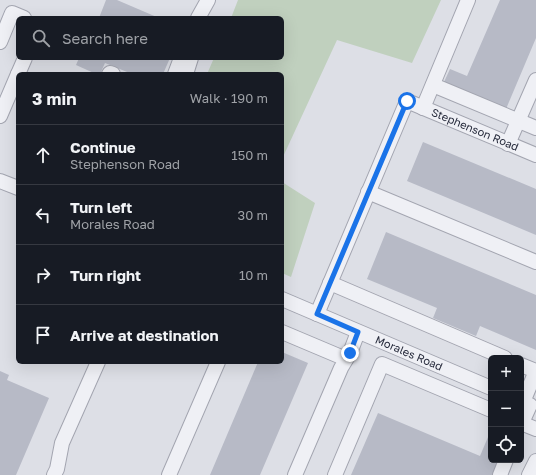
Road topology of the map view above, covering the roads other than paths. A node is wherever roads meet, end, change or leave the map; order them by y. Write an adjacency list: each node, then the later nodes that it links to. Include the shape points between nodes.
1 (468, 0): 14 (street)
2 (205, 1): 4 (street)
3 (19, 16): 5 (street, via 12,13)
4 (199, 16)
5 (0, 42)
6 (24, 60): 9 (street)
7 (181, 60): 10 (street)
8 (190, 60): 11 (street)
9 (19, 72)
10 (176, 72)
11 (187, 72)
12 (16, 79): 16 (street)
13 (536, 80): 17 (street)
14 (433, 84): 15 (street); 17 (street)
15 (423, 108): 19 (street, Stephenson Road); 23 (street, Stephenson Road, via 407,101)
16 (0, 116)
17 (518, 120): 18 (street); 19 (street)
18 (536, 128)
19 (508, 144): 20 (street, Stephenson Road)
20 (536, 155)
21 (0, 181): 22 (street)
22 (16, 187)
23 (368, 192): 24 (street); 25 (street, Stephenson Road)
24 (536, 262)
25 (330, 283): 27 (street, Stephenson Road); 30 (street)
26 (284, 301): 27 (street, Morales Road)
27 (317, 314): 28 (street, Morales Road)
28 (358, 332): 31 (street); 36 (street, Morales Road)
29 (284, 333): 31 (street)
30 (498, 355)
31 (346, 359): 46 (street)
32 (97, 364): 44 (street, via 62,443)
33 (217, 364): 45 (street)
34 (524, 366): 35 (street)
35 (536, 371): 38 (street)
36 (485, 386): 37 (street)
37 (471, 402): 39 (street); 47 (street, via 382,364)
38 (527, 404)
39 (488, 409)
40 (524, 424): 41 (street)
41 (536, 429)
42 (536, 461): 49 (street)
43 (505, 463): 48 (street)
44 (54, 475)
45 (169, 475)
46 (295, 475)
47 (335, 475)
48 (500, 475)
49 (529, 475)

